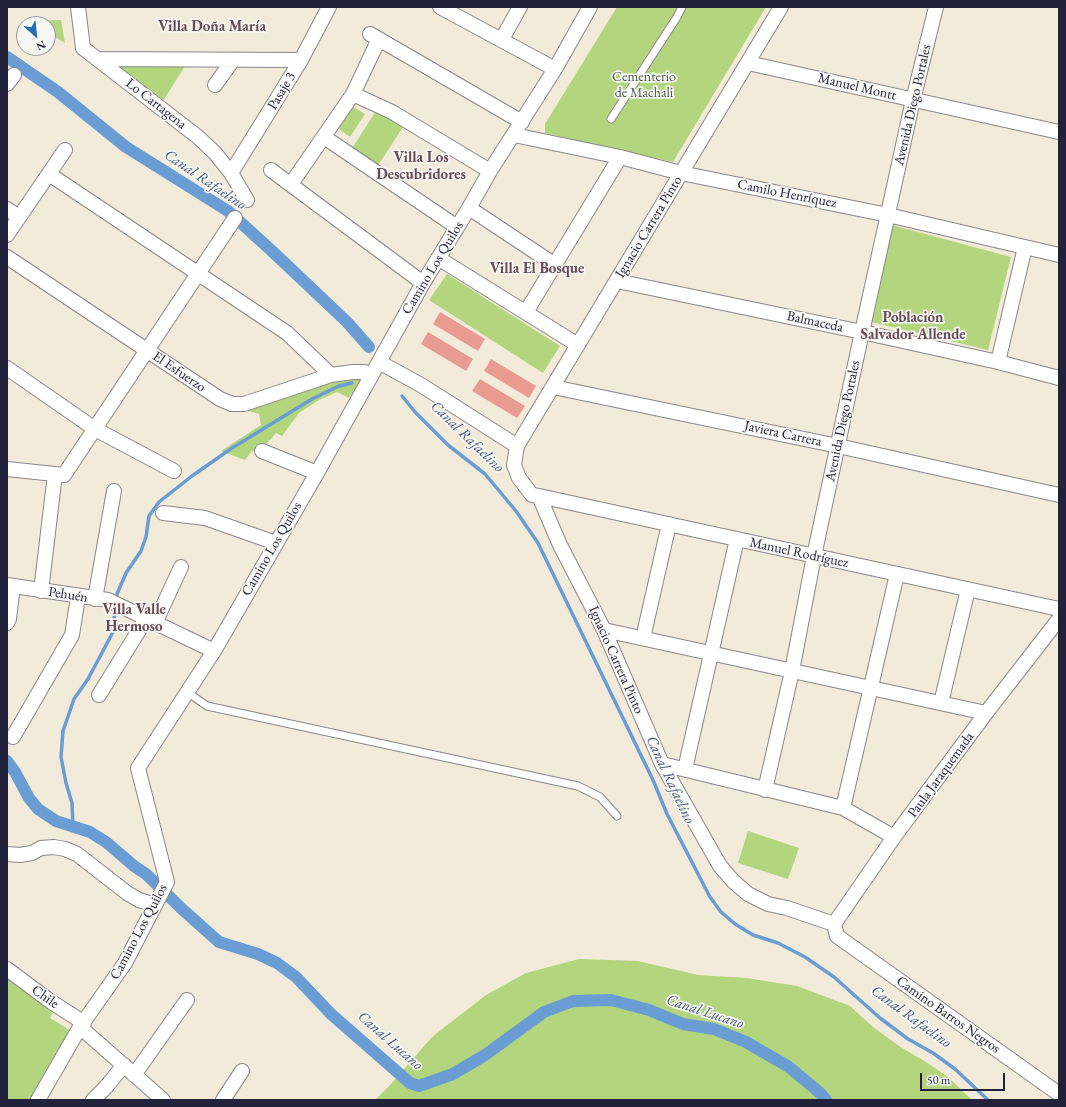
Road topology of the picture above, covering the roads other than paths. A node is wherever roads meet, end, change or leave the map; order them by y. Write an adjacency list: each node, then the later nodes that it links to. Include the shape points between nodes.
1 (78, 7): 11 (street, Lo Cartagena, via 83,48)
2 (329, 7): 13 (street, Pasaje 3)
3 (440, 7): 9 (street)
4 (520, 7): 10 (street)
5 (590, 7): 15 (street, Camino Los Quilos)
6 (682, 7): 19 (lane)
7 (781, 7): 14 (street, Ignacio Carrera Pinto)
8 (936, 7): 18 (street, Avenida Diego Portales)
9 (458, 11): 10 (street)
10 (502, 40): 15 (street)
11 (98, 59): 12 (street); 28 (street, Lo Cartagena, via 198,137)
12 (233, 60): 13 (street); 16 (street)
13 (300, 60): 28 (street, Pasaje 3)
14 (748, 63): 18 (street, Manuel Montt); 29 (street, Ignacio Carrera Pinto)
15 (555, 69): 20 (street, Camino Los Quilos)
16 (216, 85)
17 (353, 94): 20 (street, via 374,36); 23 (street); 27 (street, via 392,112)
18 (913, 100): 21 (street, Manuel Montt); 35 (street, Avenida Diego Portales)
19 (611, 119)
20 (522, 122): 22 (street, Camino Los Quilos)
21 (1059, 132)
22 (514, 135): 25 (street, Camilo Henríquez); 27 (street, Camino Los Quilos)
23 (324, 137): 31 (street); 38 (street)
24 (65, 150): 30 (street)
25 (620, 157): 29 (street, Camilo Henríquez); 44 (street)
26 (271, 170): 31 (street)
27 (490, 171): 34 (street, Camino Los Quilos)
28 (231, 173): 32 (street, Lo Cartagena)
29 (682, 173): 35 (street, Camilo Henríquez); 46 (street, Ignacio Carrera Pinto)
30 (48, 174): 36 (street); 45 (street)
31 (291, 184): 47 (street)
32 (247, 200)
33 (7, 208): 36 (street)
34 (470, 208): 38 (street, Camino Los Quilos); 44 (street)
35 (888, 215): 40 (street, Camilo Henríquez); 49 (street, Avenida Diego Portales)
36 (19, 216): 39 (street)
37 (235, 218): 45 (street)
38 (457, 227): 43 (street, Camino Los Quilos)
39 (7, 235)
40 (1025, 247): 41 (street, Camilo Henríquez); 53 (street)
41 (1059, 255)
42 (7, 257): 51 (street, El Esfuerzo)
43 (438, 258): 47 (street, Camino Los Quilos); 48 (street)
44 (555, 265): 48 (street)
45 (198, 275): 51 (street); 55 (street, via 287,334)
46 (617, 281): 49 (street, Balmaceda); 50 (street, Ignacio Carrera Pinto)
47 (423, 283): 52 (street, Camino Los Quilos)
48 (526, 312): 50 (street)
49 (862, 332): 53 (street, Balmaceda); 61 (street, Avenida Diego Portales)
50 (578, 345): 58 (street, Ignacio Carrera Pinto)
51 (147, 351): 55 (street, El Esfuerzo, via 220,400 232,404 244,404); 59 (street)
52 (379, 362): 56 (street, Camino Los Quilos); 60 (street, via 422,385)
53 (998, 362): 57 (street, Balmaceda)
54 (7, 368): 59 (street)
55 (331, 375): 56 (street, El Esfuerzo, via 365,372)
56 (371, 376): 65 (street, Camino Los Quilos)
57 (1059, 378)
58 (553, 387): 60 (street, Ignacio Carrera Pinto); 61 (street, Javiera Carrera)
59 (96, 429): 64 (street); 66 (street, via 64,475)
60 (517, 446): 69 (street, Ignacio Carrera Pinto, via 514,465 518,478 532,495)
61 (838, 446): 68 (street, Javiera Carrera); 74 (street, Avenida Diego Portales)
62 (262, 451): 65 (street)
63 (7, 469): 66 (street)
64 (174, 471)
65 (317, 473): 73 (street, Camino Los Quilos)
66 (55, 474): 79 (street)
67 (114, 491): 81 (street)
68 (1059, 495)
69 (539, 496): 71 (street, Manuel Rodríguez); 86 (street, Ignacio Carrera Pinto, via 560,545)
70 (163, 513): 73 (street, via 205,518)
71 (669, 524): 72 (street, Manuel Rodríguez); 87 (street)
72 (737, 539): 74 (street, Manuel Rodríguez); 89 (street)
73 (276, 543): 88 (street, Camino Los Quilos)
74 (814, 556): 76 (street, Manuel Rodríguez); 90 (street, Avenida Diego Portales)
75 (181, 567): 84 (street)
76 (897, 574): 78 (street, Manuel Rodríguez); 91 (street)
77 (10, 586): 79 (street, Pehuén); 85 (street)
78 (968, 589): 82 (street, Manuel Rodríguez); 94 (street)
79 (41, 591): 80 (street, Pehuén)
80 (78, 597): 81 (street, Pehuén); 96 (street, via 72,635)
81 (102, 600): 84 (street, Pehuén)
82 (1059, 609)
83 (1059, 619): 95 (street, Paula Jaraquemada)
84 (151, 621): 88 (street, Pehuén); 93 (street)
85 (7, 623)
86 (604, 630): 87 (street); 97 (street, Ignacio Carrera Pinto)
87 (643, 638): 89 (street)
88 (214, 651): 92 (street, Camino Los Quilos)
89 (712, 653): 90 (street); 98 (street)
90 (792, 671): 91 (street); 99 (street, Avenida Diego Portales)
91 (870, 688): 94 (street); 100 (street)
92 (187, 692): 101 (lane, via 207,706 578,786 600,797); 104 (street, Camino Los Quilos, via 138,768 167,882)
93 (99, 695)
94 (941, 703): 95 (street)
95 (986, 713): 102 (street, Paula Jaraquemada)
96 (13, 737)
97 (662, 764): 98 (street); 105 (street, Ignacio Carrera Pinto, via 720,866 733,881 748,894 768,904 787,908)
98 (685, 769): 99 (street)
99 (765, 790): 100 (street)
100 (842, 808): 102 (street)
101 (617, 816)
102 (894, 837): 105 (street, Paula Jaraquemada)
103 (7, 854): 104 (street, via 32,853 41,848 65,849 77,854 139,900)
104 (155, 905): 108 (street, Camino Los Quilos, via 125,963)
105 (835, 930): 111 (street, Camino Barros Negros)
106 (7, 969): 108 (street, Chile)
107 (187, 1000): 109 (street)
108 (82, 1025): 109 (street, Chile); 112 (street, Camino Los Quilos)
109 (129, 1070): 113 (street); 114 (street, Chile)
110 (242, 1071): 115 (street)
111 (1059, 1094)
112 (38, 1100)
113 (93, 1100)
114 (163, 1100)
115 (223, 1100)

